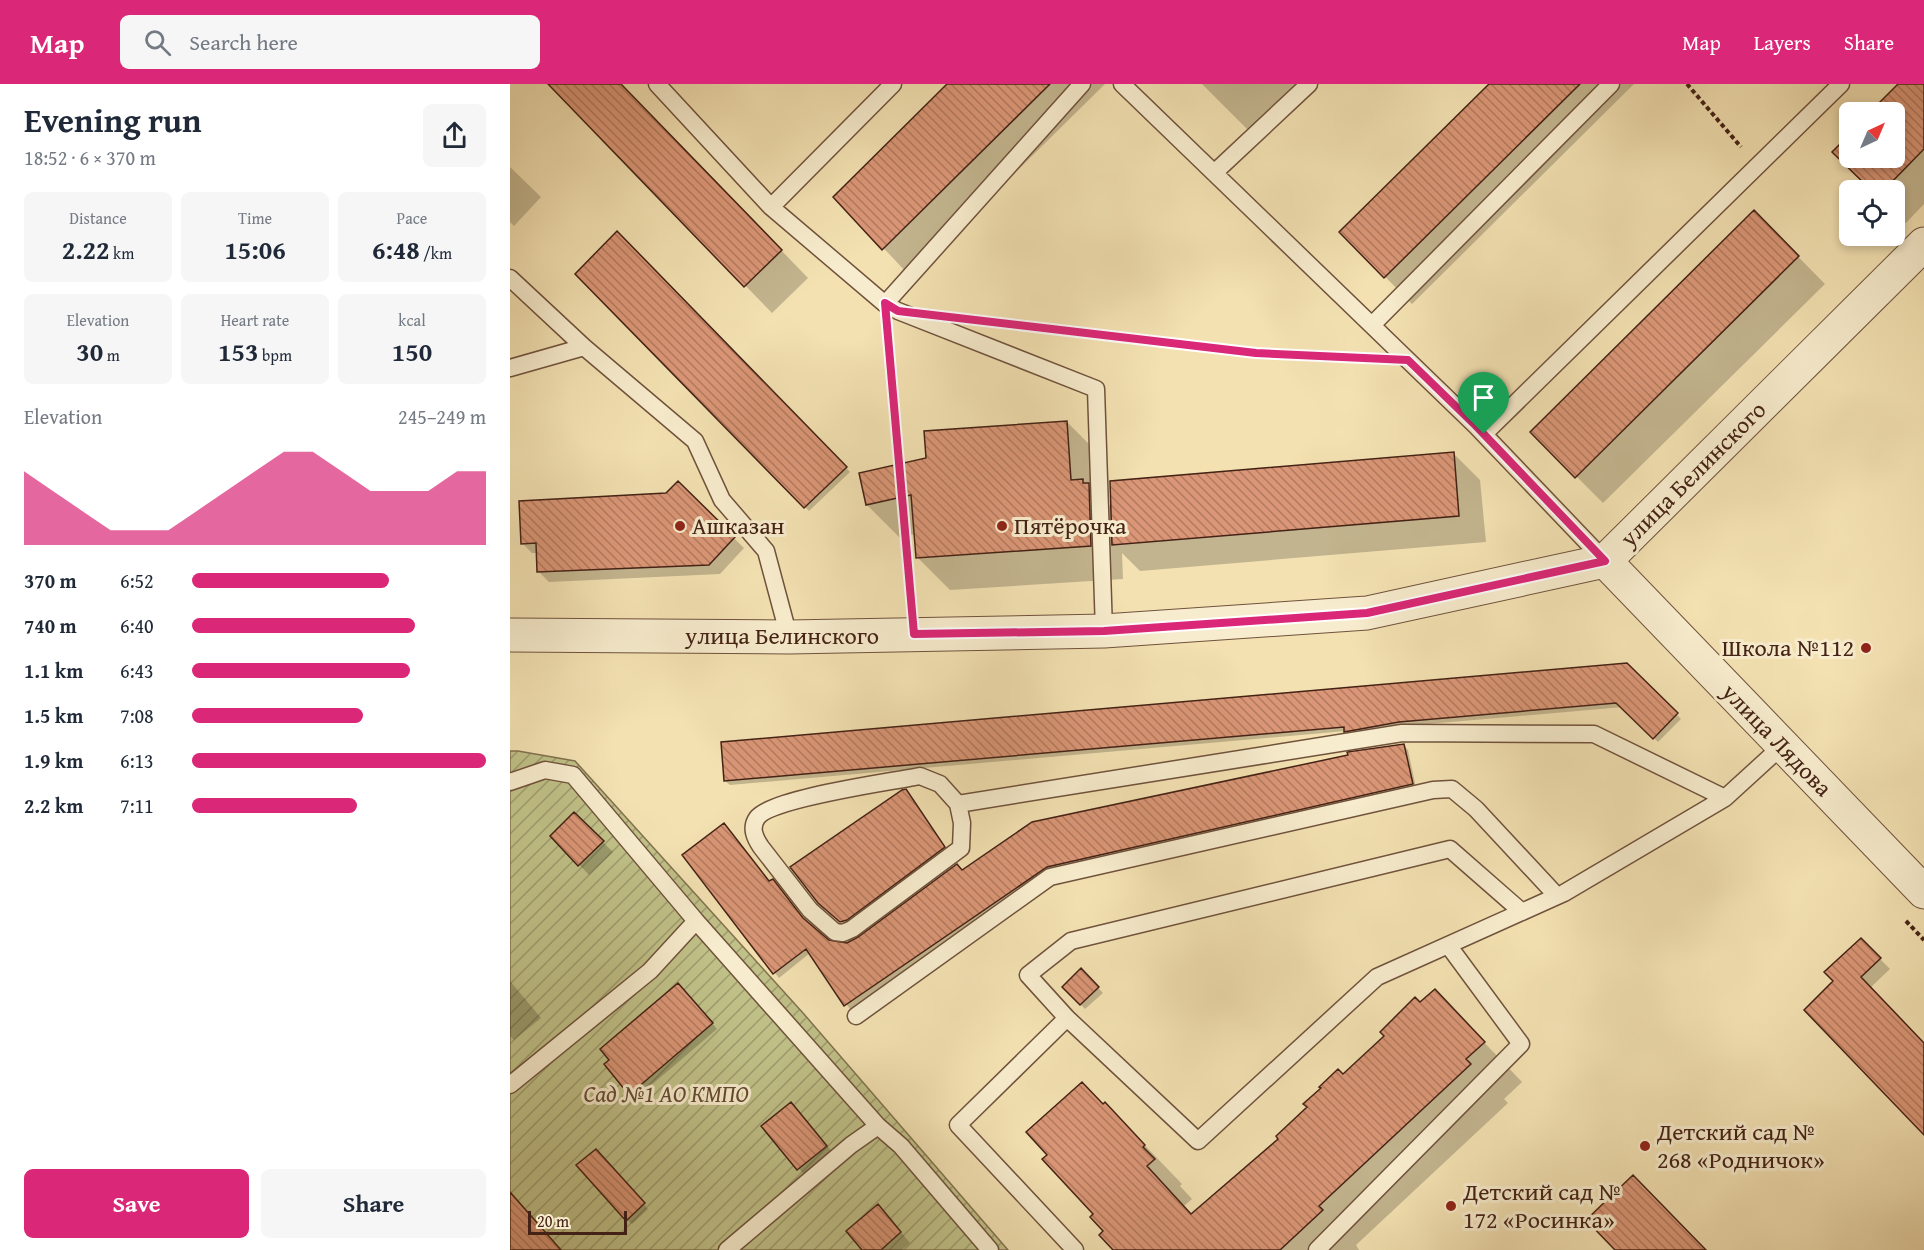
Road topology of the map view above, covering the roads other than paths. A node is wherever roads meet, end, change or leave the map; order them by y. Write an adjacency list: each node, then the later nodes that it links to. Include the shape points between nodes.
1 (657, 84): 9 (lane)
2 (893, 84): 9 (lane)
3 (1082, 84): 12 (lane)
4 (1122, 84): 8 (lane)
5 (1309, 84): 8 (lane)
6 (1611, 84): 13 (lane)
7 (1841, 84): 16 (lane)
8 (1214, 173): 13 (lane)
9 (771, 207): 12 (lane)
10 (1924, 244): 17 (street, улица Белинского)
11 (510, 278): 14 (lane)
12 (885, 303): 18 (lane, via 1096,389)
13 (1372, 325): 16 (lane)
14 (584, 347): 15 (lane); 20 (lane, via 695,441 722,500 766,551)
15 (510, 368)
16 (1484, 434): 17 (lane)
17 (1605, 561): 18 (street, улица Белинского, via 1367,613); 21 (street, улица Лядова)
18 (1104, 631): 20 (street, улица Белинского)
19 (510, 635): 20 (street, улица Белинского)
20 (789, 637)
21 (1782, 746): 23 (lane); 25 (street, улица Лядова)
22 (510, 782): 28 (lane, via 545,770 573,775)
23 (1725, 798): 24 (lane, via 1594,734 1402,733); 26 (lane)
24 (958, 804): 24 (lane, via 962,824 960,848 843,933 834,932 810,910 755,839 753,829 755,819 762,813 787,802 920,776 940,784)
25 (1924, 892)
26 (1557, 896): 27 (lane); 30 (lane, via 1476,809 1452,789 1442,788 1050,876)
27 (1522, 912): 29 (lane); 31 (lane, via 1450,849 1071,941 1028,975)
28 (696, 921): 32 (lane, via 650,971); 33 (lane)
29 (1448, 945): 31 (lane, via 1377,977 1198,1142); 37 (lane, via 1521,1044)
30 (856, 1016)
31 (1067, 1018): 36 (lane, via 958,1125)
32 (510, 1085)
33 (879, 1126): 34 (lane); 35 (lane, via 901,1146)
34 (727, 1250)
35 (990, 1250)
36 (1075, 1250)
37 (1317, 1250)

